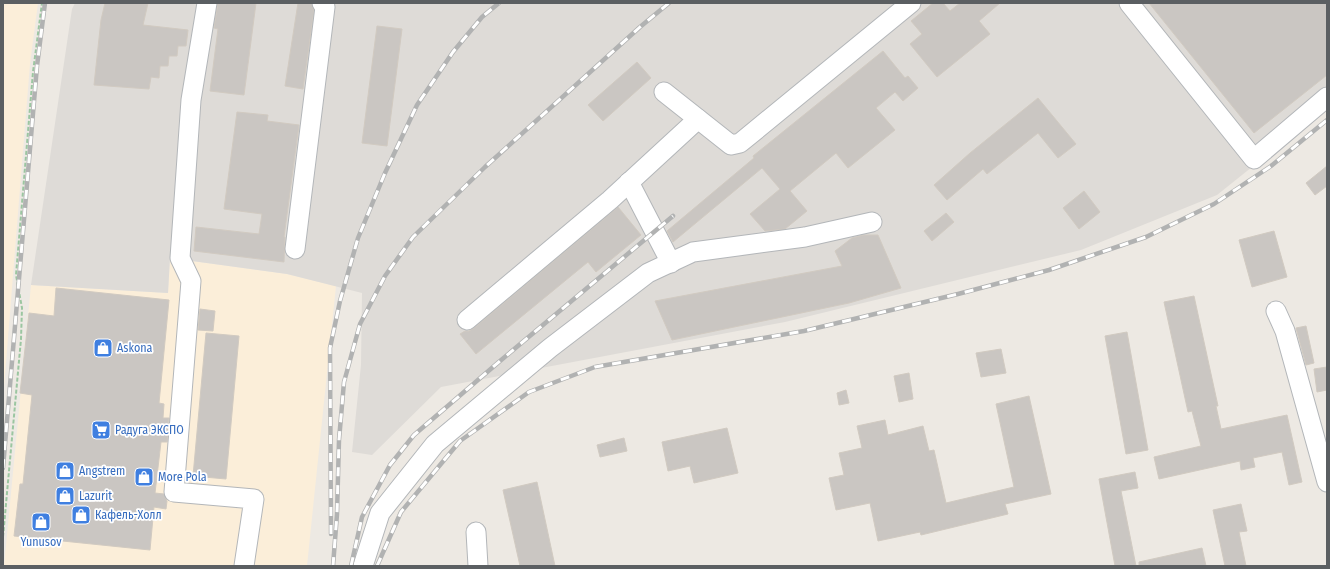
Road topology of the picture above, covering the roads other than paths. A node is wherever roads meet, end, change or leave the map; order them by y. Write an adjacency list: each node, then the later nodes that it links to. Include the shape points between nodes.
1 (207, 3): 16 (lane, via 190,108 180,258 191,281 174,492 254,499)
2 (322, 3): 10 (lane, via 326,7)
3 (911, 3): 7 (lane, via 740,143 731,145)
4 (1129, 3): 6 (lane, via 1254,159)
5 (664, 92): 7 (lane)
6 (1327, 97)
7 (698, 118): 8 (lane)
8 (629, 182): 11 (lane); 13 (lane)
9 (872, 222): 11 (lane, via 805,237 693,252)
10 (295, 249)
11 (671, 263): 17 (lane, via 648,273 550,348 435,444 380,513)
12 (1276, 311): 14 (lane, via 1285,331)
13 (466, 320)
14 (1327, 482)
15 (476, 532): 18 (lane)
16 (244, 566)
17 (363, 566)
18 (478, 566)

